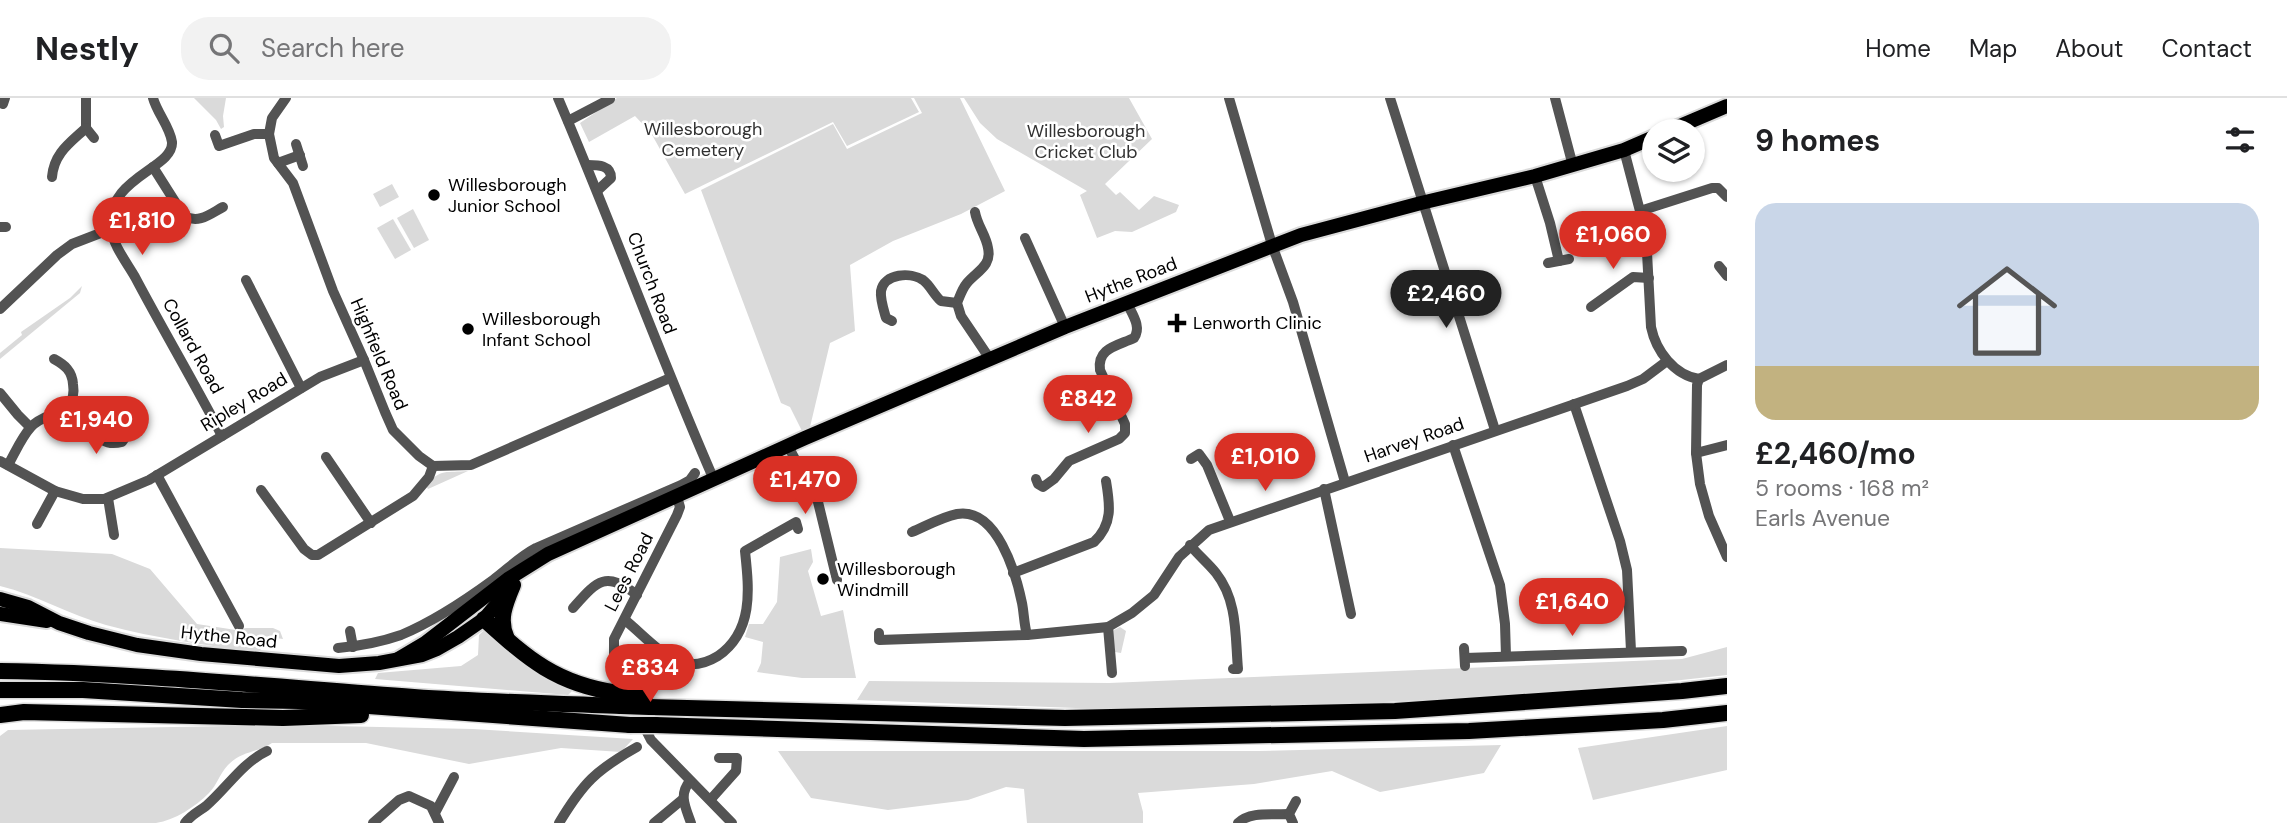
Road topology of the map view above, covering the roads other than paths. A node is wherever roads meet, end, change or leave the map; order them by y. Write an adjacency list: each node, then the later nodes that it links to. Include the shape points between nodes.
1 (86, 98): 12 (street)
2 (153, 98): 22 (street, via 172,140 168,154)
3 (286, 98): 13 (street, via 272,118)
4 (558, 98): 11 (street, Church Road)
5 (1229, 98): 34 (street)
6 (1390, 98): 27 (street)
7 (1555, 98): 21 (street)
8 (610, 99): 11 (street)
9 (1723, 108): 10 (main road)
10 (1697, 119)
11 (568, 121): 20 (street, Church Road)
12 (86, 128): 15 (street); 24 (street, via 48,164)
13 (269, 134): 14 (street, via 254,134 219,146); 19 (street, Highfield Road)
14 (215, 135)
15 (94, 138)
16 (1642, 143): 18 (main road, Hythe Road)
17 (296, 144): 19 (street, via 302,161)
18 (1624, 150): 21 (main road, Hythe Road); 29 (street)
19 (278, 163): 50 (street, Highfield Road, via 293,183)
20 (588, 165): 25 (street, Church Road); 25 (street, via 598,164 611,173)
21 (1573, 166): 23 (main road, Hythe Road)
22 (153, 167): 28 (street, via 184,216 200,219); 31 (street, via 121,192)
23 (1535, 176): 27 (main road, Hythe Road); 36 (street)
24 (52, 177)
25 (598, 190): 54 (street, Church Road)
26 (1727, 197): 29 (street, via 1712,188)
27 (1421, 203): 34 (main road, Hythe Road); 63 (street)
28 (217, 206)
29 (1640, 211): 39 (street)
30 (975, 212): 41 (street, via 989,258 964,286)
31 (111, 229): 33 (street); 64 (street, Collard Road)
32 (1025, 237): 46 (street)
33 (72, 244): 35 (street); 44 (street)
34 (1272, 246): 42 (main road, Hythe Road); 80 (street, via 1293,302)
35 (77, 256)
36 (1559, 261)
37 (1719, 266): 38 (street)
38 (1727, 276)
39 (1649, 278): 43 (street, via 1633,277); 51 (street, via 1654,341)
40 (246, 280): 57 (street)
41 (957, 303): 45 (street, via 941,301 920,279 892,277 881,292); 49 (street)
42 (1127, 303): 46 (main road, Hythe Road); 77 (street, via 1137,334 1104,351 1099,360 1125,433 1069,461 1043,487)
43 (1590, 307)
44 (0, 309)
45 (886, 321)
46 (1065, 327): 49 (main road, Hythe Road)
47 (73, 357): 53 (street)
48 (54, 359): 53 (street)
49 (990, 359): 68 (main road, Hythe Road)
50 (364, 360): 57 (street, Ripley Road); 74 (street, Highfield Road, via 393,429)
51 (1667, 361): 55 (street); 60 (street, Harvey Road, via 1643,379)
52 (1727, 365): 55 (street)
53 (66, 367): 59 (street, via 74,387)
54 (670, 378): 74 (street, via 485,460); 78 (street, Church Road)
55 (1699, 379): 70 (street)
56 (11, 385): 58 (street)
57 (301, 388): 64 (street, Ripley Road)
58 (1, 394): 61 (street)
59 (69, 404): 61 (street); 65 (street, via 101,441)
60 (1574, 404): 63 (street, Harvey Road); 120 (street, via 1627,570)
61 (30, 427): 73 (street)
62 (131, 429): 65 (street)
63 (1495, 430): 66 (street, Harvey Road)
64 (222, 436): 76 (street, Ripley Road)
65 (122, 442): 69 (street)
66 (1453, 445): 80 (street, Harvey Road); 122 (street, via 1500,585)
67 (1727, 445): 70 (street)
68 (788, 446): 78 (main road, Hythe Road); 99 (street, via 818,502)
69 (130, 451)
70 (1696, 453): 96 (street, via 1706,508)
71 (326, 457): 90 (street, via 329,472)
72 (1191, 459): 88 (street, via 1199,454 1207,465)
73 (4, 463): 83 (street, Ripley Road)
74 (433, 466): 90 (street, via 413,496)
75 (695, 473): 86 (street, Hythe Road)
76 (157, 475): 85 (street, Ripley Road); 109 (street, via 227,617)
77 (1036, 479)
78 (714, 480): 84 (main road, Hythe Road)
79 (1106, 481): 98 (street, via 1111,515 1094,542)
80 (1345, 482): 81 (street, Harvey Road)
81 (1324, 489): 88 (street, Harvey Road); 105 (street)
82 (261, 490): 90 (street, via 264,506 312,555 323,554)
83 (55, 491): 85 (street, Ripley Road, via 83,499); 87 (street)
84 (677, 497): 86 (main road, Hythe Road); 101 (street, Lees Road, via 680,508)
85 (108, 498): 89 (street)
86 (640, 507): 97 (main road, Hythe Road)
87 (38, 515)
88 (1230, 521): 95 (street, Harvey Road)
89 (112, 523): 91 (street); 94 (street)
90 (371, 523)
91 (99, 525)
92 (798, 529): 114 (street, via 796,522 745,551 748,602)
93 (912, 532): 98 (street, via 957,514 976,517 998,536)
94 (114, 535)
95 (1190, 545): 110 (street, Harvey Road, via 1154,595); 125 (street, via 1227,591 1235,624 1238,669)
96 (1727, 557)
97 (525, 561): 100 (main road, Hythe Road); 116 (main road, Hythe Road); 118 (street, Hythe Road, via 401,635)
98 (1013, 573): 113 (street)
99 (837, 580)
100 (513, 586): 106 (main road, Hythe Road); 115 (highway, via 502,615)
101 (637, 595): 103 (street, via 609,579 590,589); 107 (street, Lees Road)
102 (0, 599): 108 (main road, Hythe Road)
103 (573, 608)
104 (0, 614): 108 (main road, Hythe Road)
105 (1351, 614)
106 (484, 619): 115 (highway); 116 (main road, via 474,618); 124 (main road, Hythe Road, via 437,649)
107 (625, 620): 114 (street, via 669,656 688,664 710,661); 134 (street, Lees Road, via 614,639 614,661 621,682)
108 (59, 623): 124 (main road, Hythe Road, via 113,640 201,654 325,666)
109 (239, 626)
110 (1108, 627): 113 (street, Harvey Road); 127 (street)
111 (351, 631): 118 (street)
112 (878, 633): 113 (street, Harvey Road, via 879,640)
113 (1027, 635)
114 (736, 637): 117 (street)
115 (509, 642): 130 (highway, via 556,676)
116 (425, 643): 124 (main road, Hythe Road)
117 (747, 644)
118 (353, 646): 119 (street, Hythe Road)
119 (338, 648)
120 (1631, 651): 121 (street); 122 (street)
121 (1682, 651)
122 (1506, 656): 123 (street)
123 (1465, 657)
124 (398, 659)
125 (1233, 669)
126 (0, 671): 130 (highway, via 246,682 415,697)
127 (1112, 673)
128 (1727, 686): 130 (highway, bridge, via 1395,711 1065,718 843,713)
129 (0, 690): 131 (highway, via 299,701)
130 (620, 700)
131 (430, 712): 133 (highway, via 283,718); 134 (highway, bridge, via 630,725)
132 (1727, 713): 134 (highway, via 1469,731 1084,739)
133 (0, 715)
134 (653, 733): 139 (street, Lees Road)
135 (637, 747): 147 (street, via 589,779)
136 (267, 751): 145 (street)
137 (719, 758): 141 (street, via 737,758 736,771)
138 (454, 777): 143 (street)
139 (690, 781): 140 (street); 141 (street, Lees Road)
140 (683, 799): 148 (street); 149 (street)
141 (711, 799): 150 (street, Lees Road)
142 (1296, 801): 144 (street)
143 (437, 818): 146 (street, via 431,806 406,797)
144 (1291, 819): 151 (street, via 1252,815)
145 (185, 823)
146 (373, 823)
147 (559, 823)
148 (654, 823)
149 (691, 823)
150 (732, 823)
151 (1238, 823)

